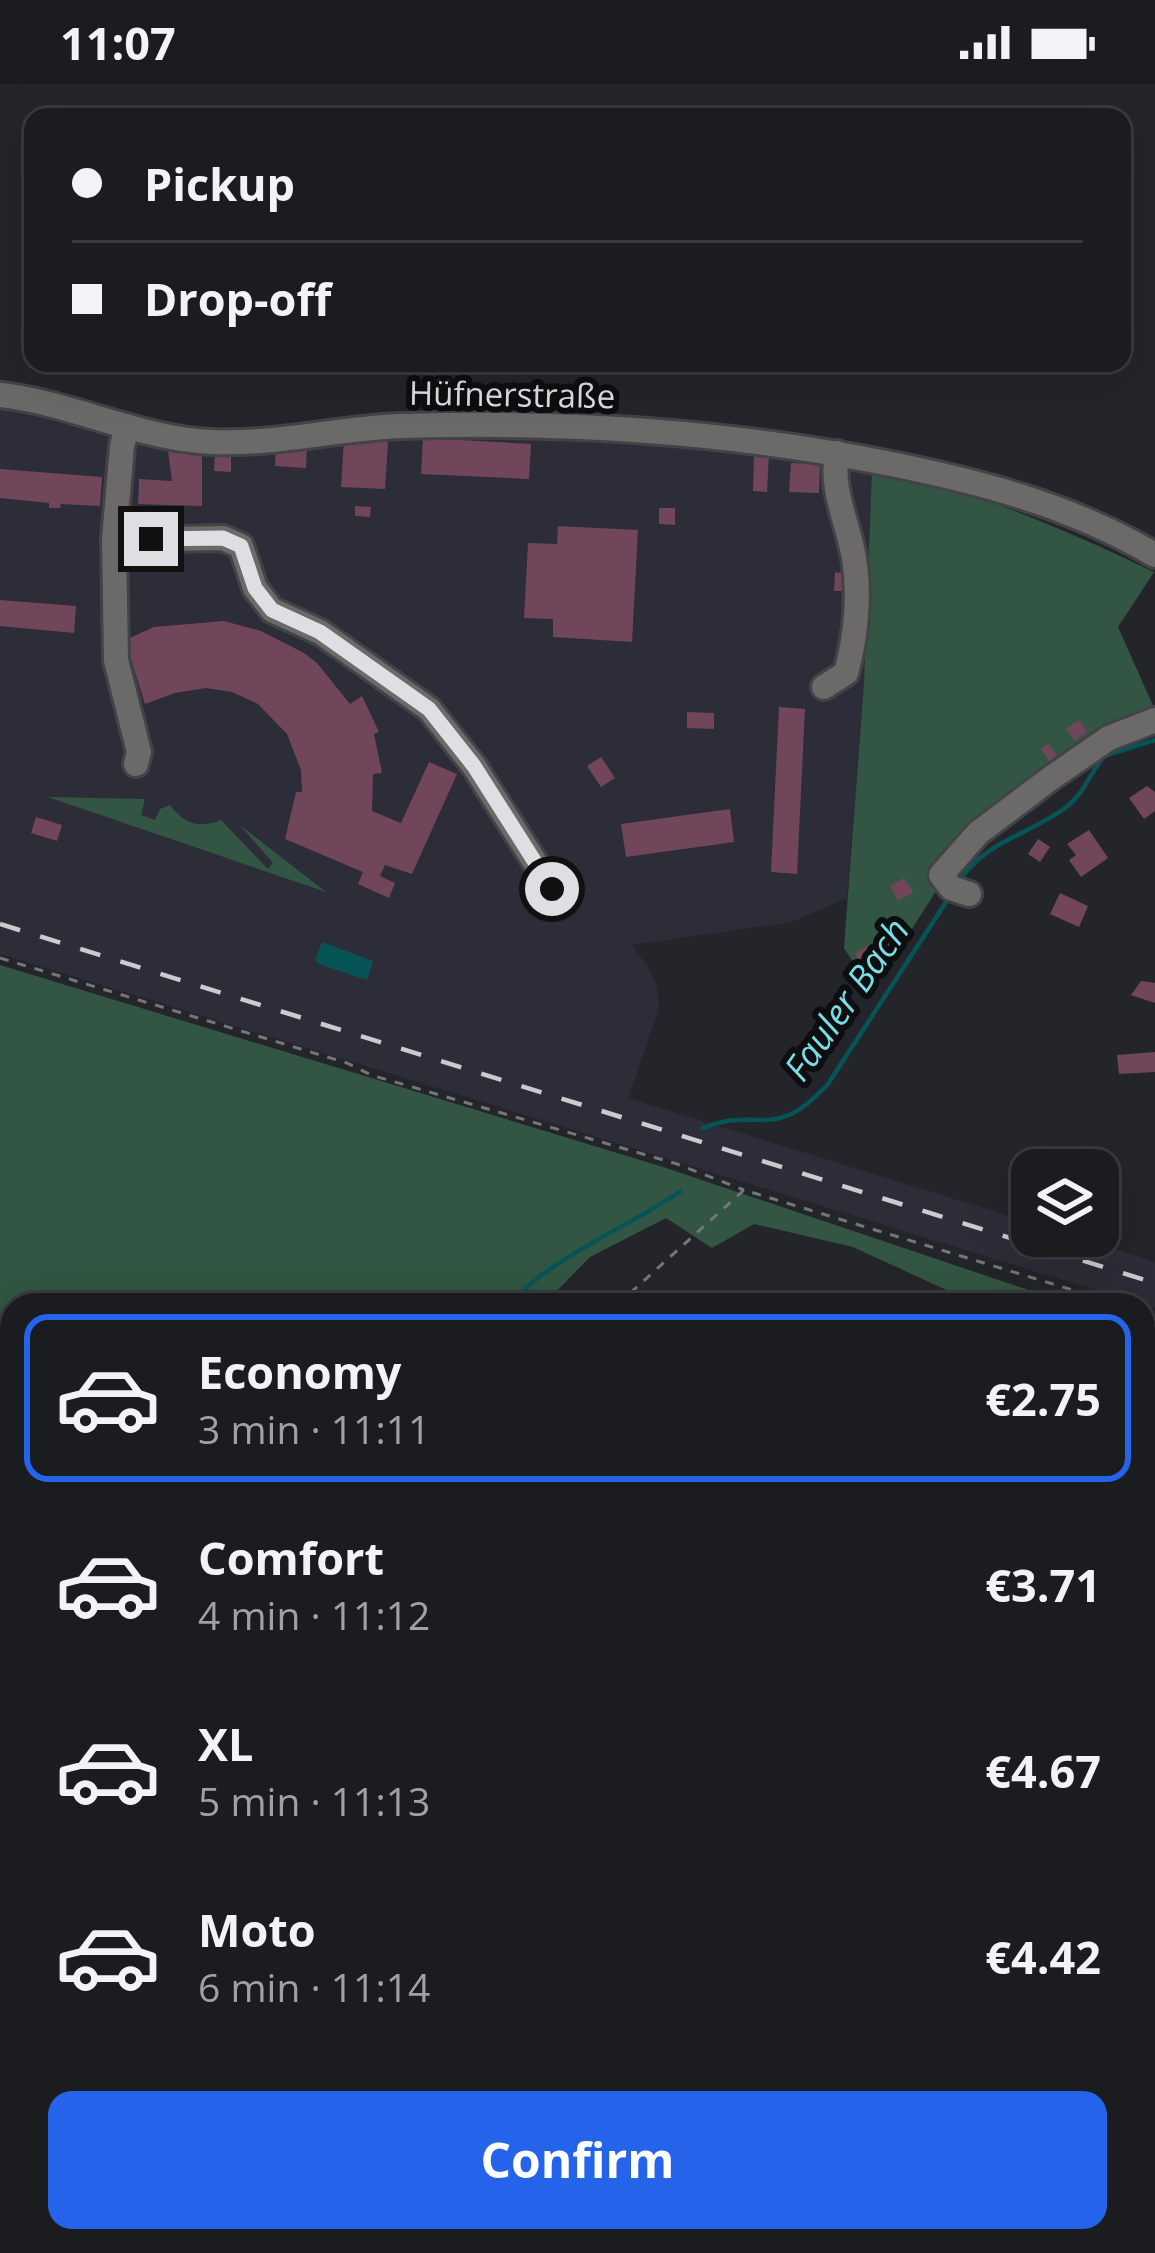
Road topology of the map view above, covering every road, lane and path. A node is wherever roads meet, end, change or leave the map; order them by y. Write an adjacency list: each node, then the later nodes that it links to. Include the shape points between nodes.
1 (0, 395): 2 (street, Hüfnerstraße)
2 (128, 426): 3 (street, Hüfnerstraße, via 228,442 385,426 565,425); 4 (street)
3 (837, 453): 5 (street, Hüfnerstraße, via 1054,506); 6 (street, via 835,487 854,554 853,650 847,673)
4 (114, 540): 8 (street, via 116,661 140,752); 9 (street, via 223,538 241,546 272,610 320,632 429,709)
5 (1155, 555)
6 (824, 687)
7 (1155, 720): 10 (street, via 1109,738 978,833 940,875)
8 (136, 764)
9 (552, 889)
10 (968, 894)
11 (0, 958): 12 (path)
12 (743, 1190): 13 (path); 14 (path)
13 (630, 1293)
14 (1083, 1293)

